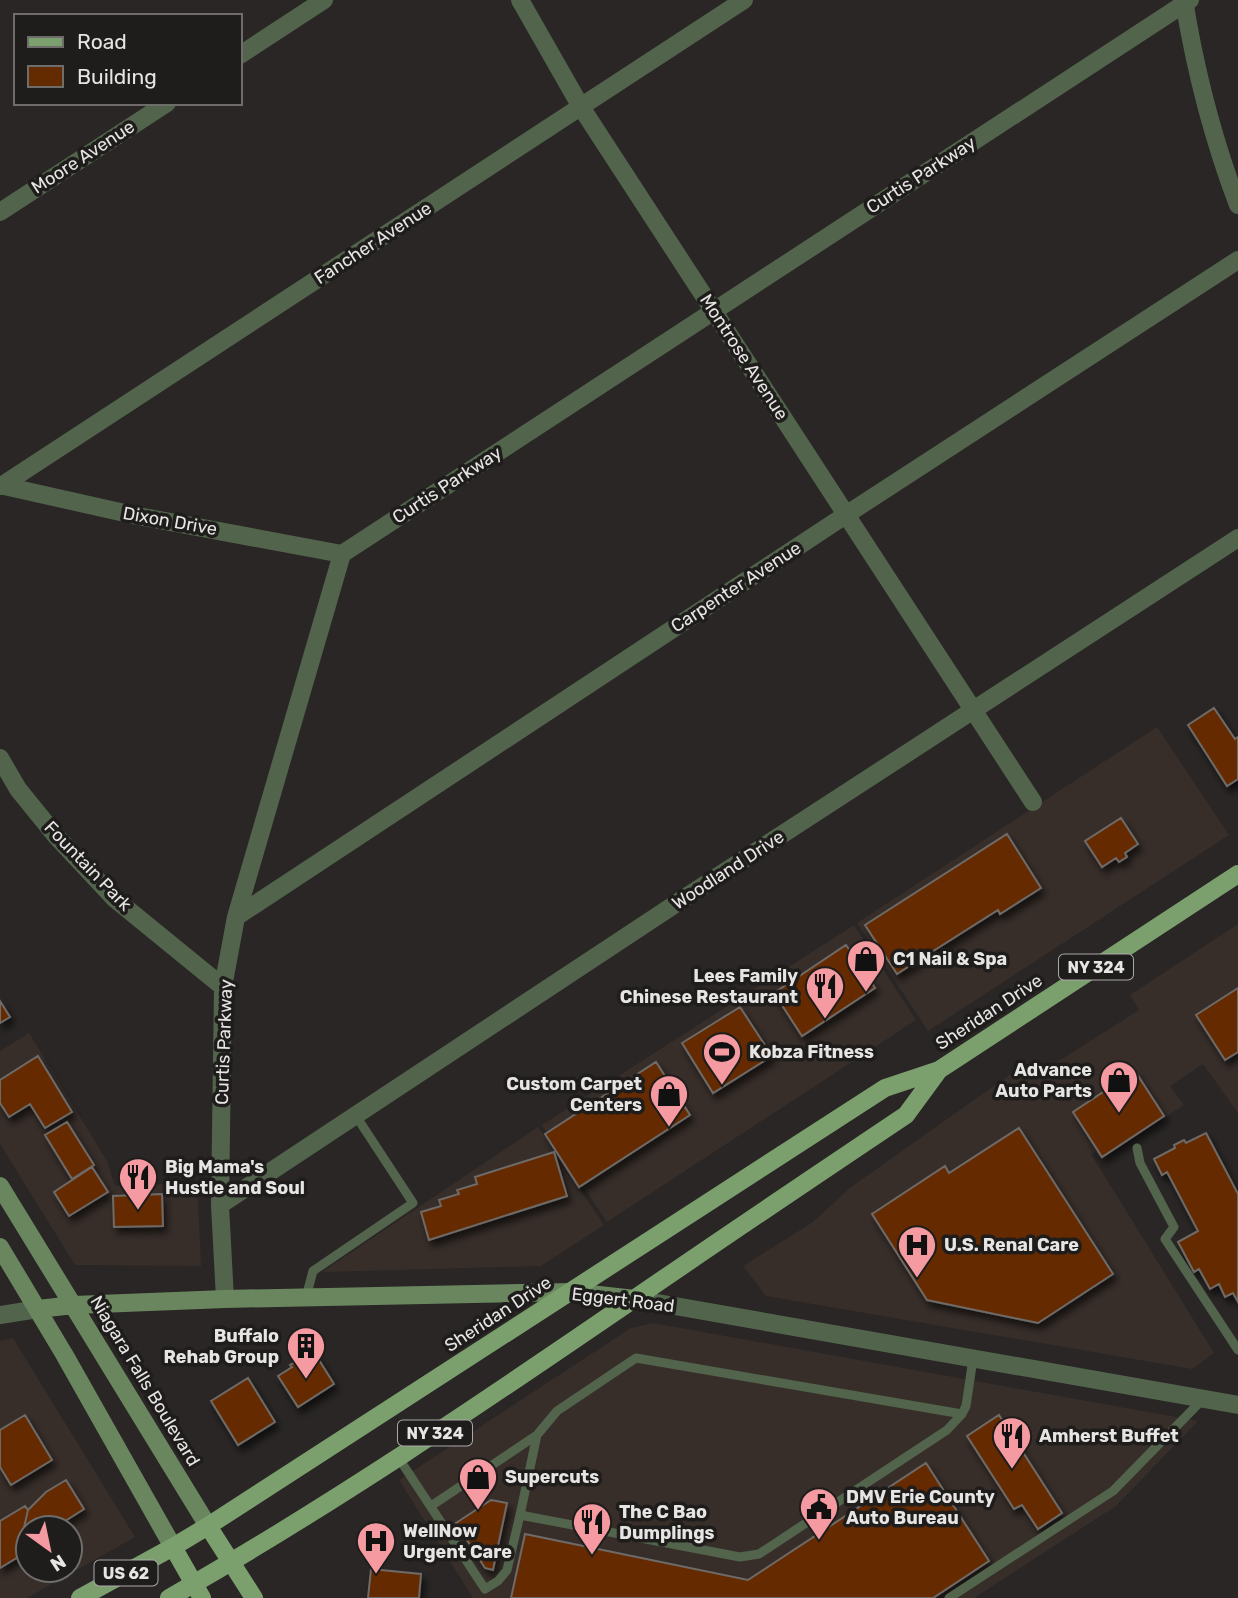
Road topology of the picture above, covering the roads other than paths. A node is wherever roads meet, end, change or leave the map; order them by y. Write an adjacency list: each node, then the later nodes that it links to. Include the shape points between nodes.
1 (324, 0): 5 (street)
2 (520, 0): 7 (street, Montrose Avenue)
3 (744, 0): 7 (street, Fancher Avenue)
4 (1186, 1): 8 (street, via 1210,118); 11 (street, Curtis Parkway)
5 (242, 54)
6 (164, 105): 9 (street, Moore Avenue)
7 (581, 107): 11 (street, Montrose Avenue); 12 (street, Fancher Avenue)
8 (1238, 205)
9 (0, 212)
10 (1238, 260): 13 (street, Carpenter Avenue)
11 (714, 310): 13 (street, Montrose Avenue); 15 (street, Curtis Parkway)
12 (1, 485): 15 (street, Dixon Drive)
13 (847, 514): 16 (street, Montrose Avenue); 20 (street, Carpenter Avenue)
14 (1238, 538): 16 (street, Woodland Drive)
15 (342, 554): 20 (street, Curtis Parkway)
16 (974, 710): 18 (street, Montrose Avenue); 23 (street, Woodland Drive)
17 (0, 758): 21 (street, Fountain Park, via 56,836 115,899)
18 (1033, 802)
19 (1238, 874): 22 (main road, Sheridan Drive / NY 324)
20 (236, 917): 21 (street, Curtis Parkway)
21 (223, 987): 26 (street, Curtis Parkway)
22 (939, 1070): 28 (main road, Sheridan Drive / NY 324, via 885,1088); 31 (main road, Sheridan Drive / NY 324, via 906,1115)
23 (356, 1116): 26 (street, Woodland Drive); 29 (lane, via 413,1203 313,1271)
24 (1137, 1148): 35 (lane, via 1140,1163 1174,1227 1165,1239)
25 (0, 1186): 32 (main road, Niagara Falls Boulevard)
26 (220, 1205): 30 (street, Curtis Parkway)
27 (0, 1247): 33 (main road)
28 (572, 1292): 29 (main road, Eggert Road); 31 (main road, Eggert Road); 44 (main road, Sheridan Drive / NY 324)
29 (306, 1297): 30 (main road, Eggert Road)
30 (225, 1299): 32 (main road, Eggert Road)
31 (635, 1299): 36 (street, Eggert Road); 41 (main road, Sheridan Drive / NY 324)
32 (74, 1305): 33 (main road, Eggert Road); 44 (main road, Niagara Falls Boulevard)
33 (38, 1309): 34 (street, Eggert Road); 45 (main road)
34 (0, 1315)
35 (1238, 1350)
36 (973, 1359): 37 (street, Eggert Road); 39 (lane)
37 (1203, 1399): 38 (street, Eggert Road); 53 (lane, via 1113,1491)
38 (1238, 1405)
39 (962, 1414): 40 (lane, via 636,1359 557,1411); 43 (lane, via 947,1430 759,1554 740,1557)
40 (537, 1435): 42 (lane); 43 (lane)
41 (398, 1457): 42 (lane); 46 (main road, Sheridan Drive / NY 324)
42 (431, 1506): 47 (lane)
43 (520, 1515): 47 (lane, via 507,1570)
44 (208, 1525): 45 (main road, Sheridan Drive / US 62); 46 (main road, Niagara Falls Boulevard)
45 (173, 1547): 48 (main road); 49 (main road, Sheridan Drive / US 62)
46 (232, 1562): 48 (main road, Sheridan Drive / NY 324); 51 (main road, Niagara Falls Boulevard)
47 (485, 1589): 52 (lane)
48 (198, 1591): 50 (main road, Sheridan Drive / US 62)
49 (80, 1598)
50 (169, 1598)
51 (254, 1598)
52 (491, 1598)
53 (949, 1598)

